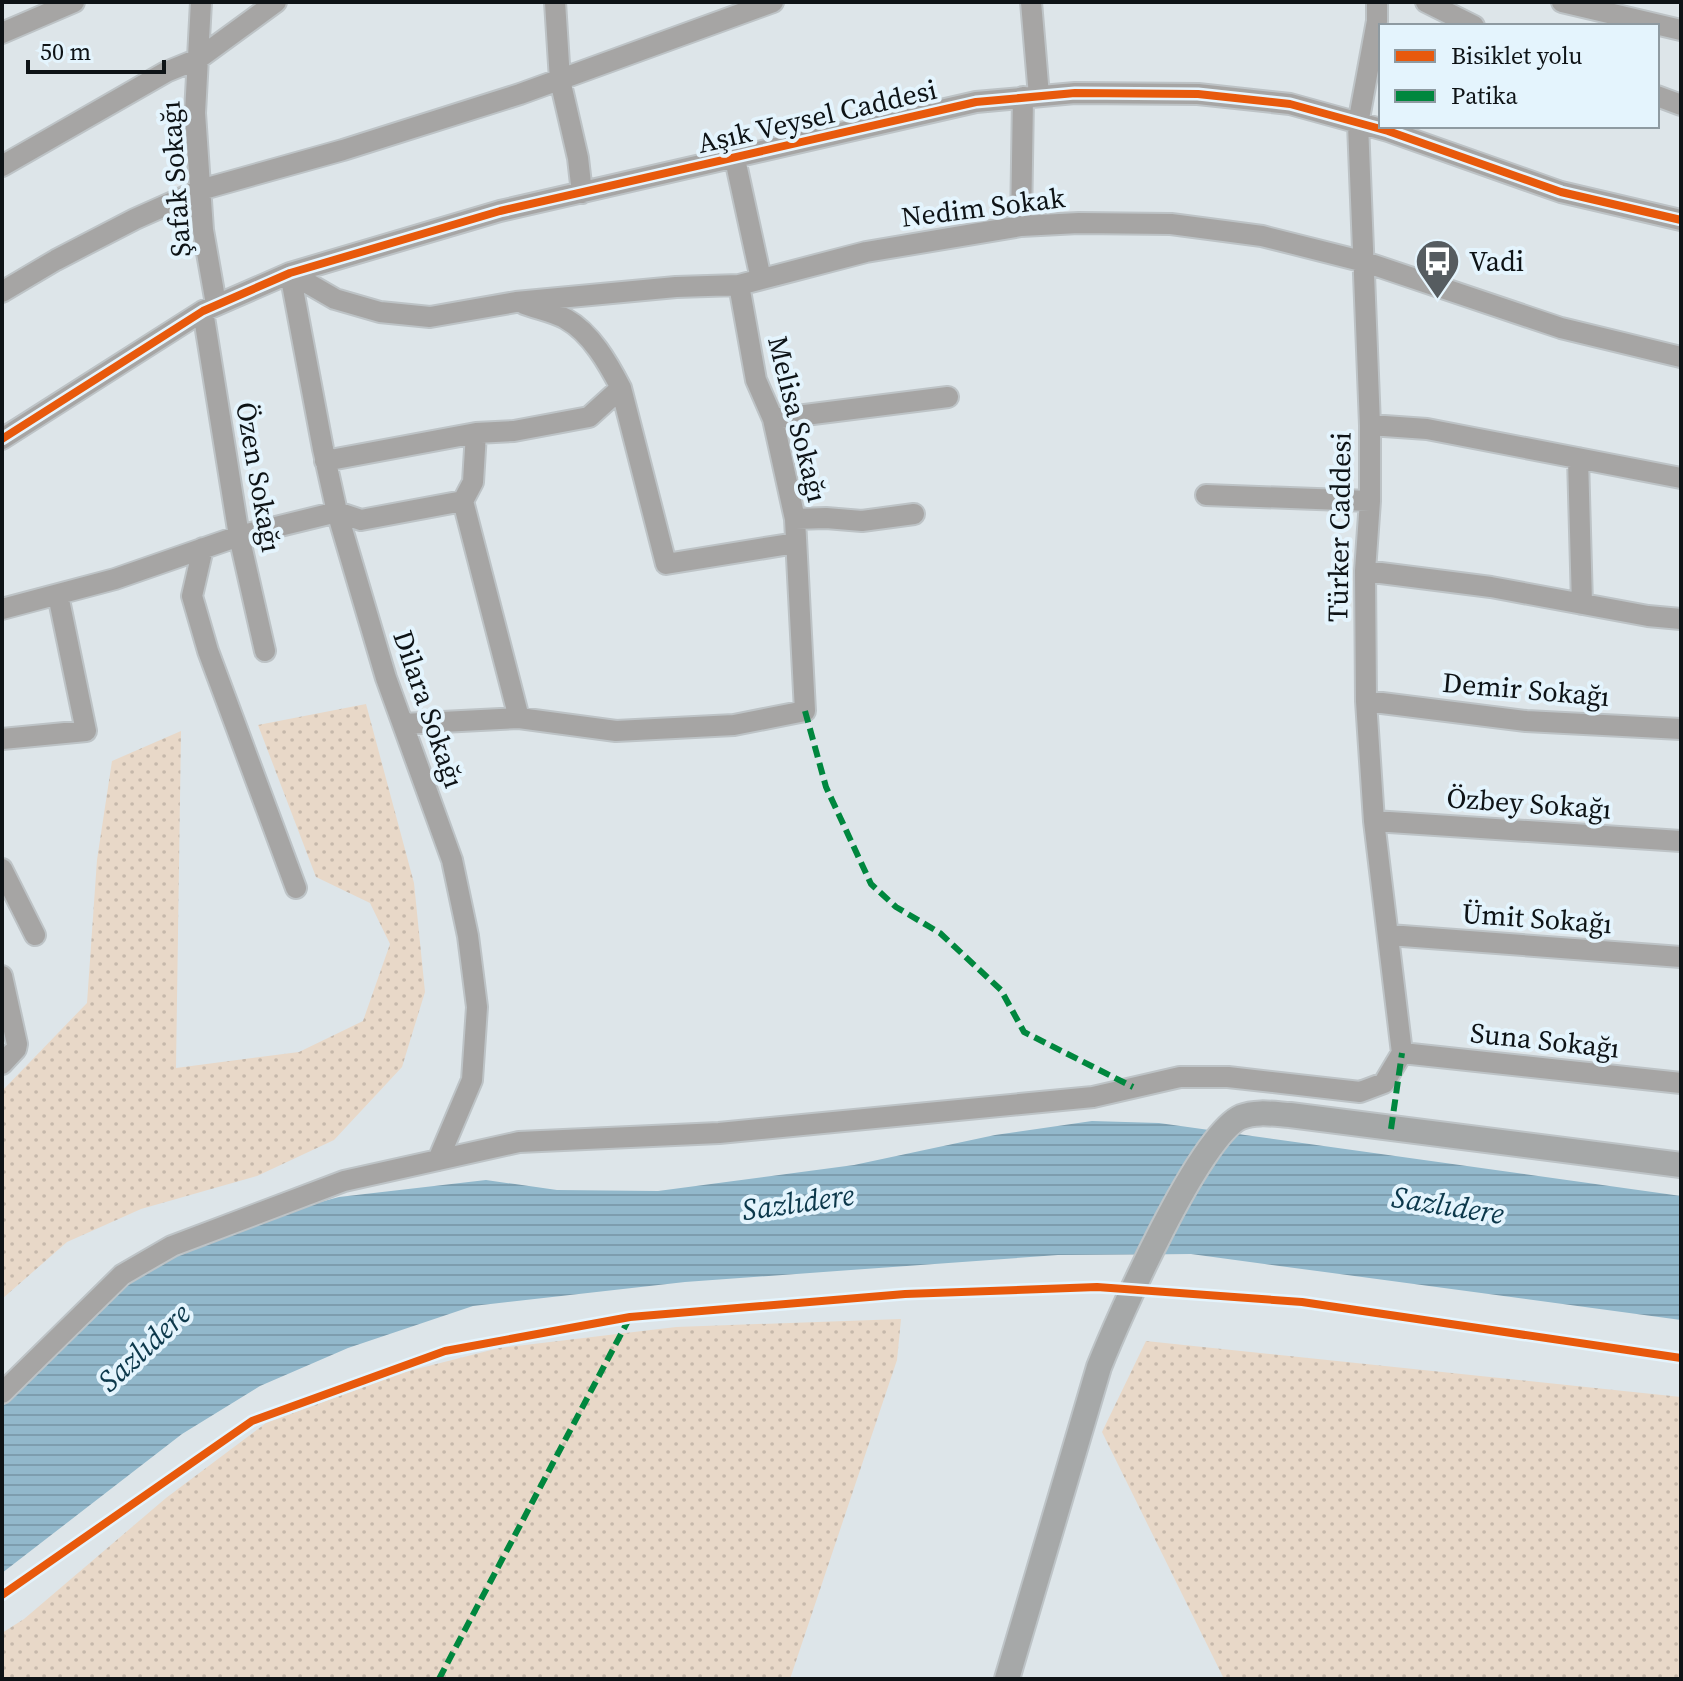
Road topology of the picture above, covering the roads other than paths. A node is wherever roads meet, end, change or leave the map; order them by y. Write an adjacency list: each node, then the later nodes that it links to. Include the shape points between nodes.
1 (74, 2): 14 (street)
2 (201, 2): 15 (street, Şafak Sokağı)
3 (276, 2): 15 (street)
4 (555, 2): 16 (street)
5 (773, 2): 16 (street)
6 (1031, 2): 17 (street)
7 (1377, 2): 20 (street, Türker Caddesi)
8 (1426, 2): 10 (street)
9 (1562, 2): 11 (street)
10 (1470, 24)
11 (1656, 24)
12 (1659, 25): 13 (street)
13 (1681, 30)
14 (2, 33)
15 (198, 59): 22 (street); 23 (street, Şafak Sokağı)
16 (560, 80): 23 (street); 24 (street)
17 (1031, 97): 20 (street, Aşık Veysel Caddesi, via 1198,94 1290,104); 21 (street, Aşık Veysel Caddesi, via 976,102); 26 (street)
18 (1659, 97): 19 (street)
19 (1681, 105)
20 (1358, 124): 25 (street, Aşık Veysel Caddesi, via 1561,192); 27 (street, Türker Caddesi)
21 (735, 159): 24 (street, Aşık Veysel Caddesi); 29 (street)
22 (2, 166)
23 (200, 190): 31 (street); 33 (street, Şafak Sokağı)
24 (582, 193): 28 (street, Aşık Veysel Caddesi, via 500,211)
25 (1681, 220)
26 (1021, 226): 27 (street, Nedim Sokak, via 1171,224 1262,236); 29 (street, Nedim Sokak, via 866,252)
27 (1365, 262): 34 (street, Nedim Sokak, via 1561,328); 38 (street, Türker Caddesi)
28 (290, 273): 32 (street, Nedim Sokak, via 335,299 380,312 430,317); 33 (street, Aşık Veysel Caddesi); 42 (street, Dilara Sokağı)
29 (761, 279): 30 (street, Nedim Sokak)
30 (739, 285): 32 (street, Nedim Sokak); 37 (street, Melisa Sokağı, via 756,380)
31 (2, 292)
32 (516, 302): 35 (street, via 567,319 594,344)
33 (210, 308): 40 (street, Aşık Veysel Caddesi); 50 (street, Özen Sokağı)
34 (1681, 357)
35 (621, 388): 39 (street, via 589,417); 51 (street, via 666,564)
36 (948, 397): 37 (street)
37 (773, 419): 49 (street, Melisa Sokağı)
38 (1370, 425): 41 (street, via 1427,429); 46 (street, Türker Caddesi)
39 (476, 433): 42 (street); 45 (street, via 473,482)
40 (2, 439)
41 (1578, 458): 43 (street); 55 (street)
42 (325, 461): 47 (street, Dilara Sokağı)
43 (1681, 478)
44 (1206, 495): 46 (street)
45 (463, 501): 47 (street, via 361,520); 60 (street)
46 (1370, 501): 53 (street, Türker Caddesi)
47 (337, 512): 50 (street); 61 (street, Dilara Sokağı)
48 (914, 514): 49 (street, via 862,521)
49 (795, 519): 51 (street, Melisa Sokağı)
50 (239, 536): 52 (street); 58 (street, Özen Sokağı)
51 (796, 543): 60 (street, Melisa Sokağı, via 805,711 734,725 616,731)
52 (203, 548): 54 (street); 67 (street, via 192,596)
53 (1365, 571): 55 (street); 59 (street, Türker Caddesi)
54 (58, 595): 56 (street); 63 (street, via 86,731)
55 (1582, 604): 57 (street)
56 (2, 609)
57 (1681, 619)
58 (265, 651)
59 (1366, 701): 62 (street, Demir Sokağı, via 1526,721); 64 (street, Türker Caddesi)
60 (519, 718): 61 (street)
61 (403, 724): 75 (street, Dilara Sokağı, via 452,860 477,1007 472,1080)
62 (1681, 729)
63 (2, 739)
64 (1374, 821): 65 (street, Özbey Sokağı); 69 (street, Türker Caddesi)
65 (1681, 841)
66 (2, 869): 68 (street)
67 (296, 888)
68 (35, 935)
69 (1389, 935): 70 (street, Ümit Sokağı); 72 (street, Türker Caddesi)
70 (1681, 957)
71 (2, 976): 73 (street, via 17,1044)
72 (1402, 1053): 74 (street, Suna Sokağı); 75 (street, via 1384,1083 1360,1092 1180,1077 1093,1097 719,1133 519,1142)
73 (2, 1064)
74 (1681, 1083)
75 (438, 1160): 77 (street, via 344,1181 172,1246 122,1275)
76 (1681, 1165): 78 (main road, via 1261,1113 1240,1118 1220,1133 1132,1290 1099,1367)
77 (2, 1393)
78 (1007, 1679)

